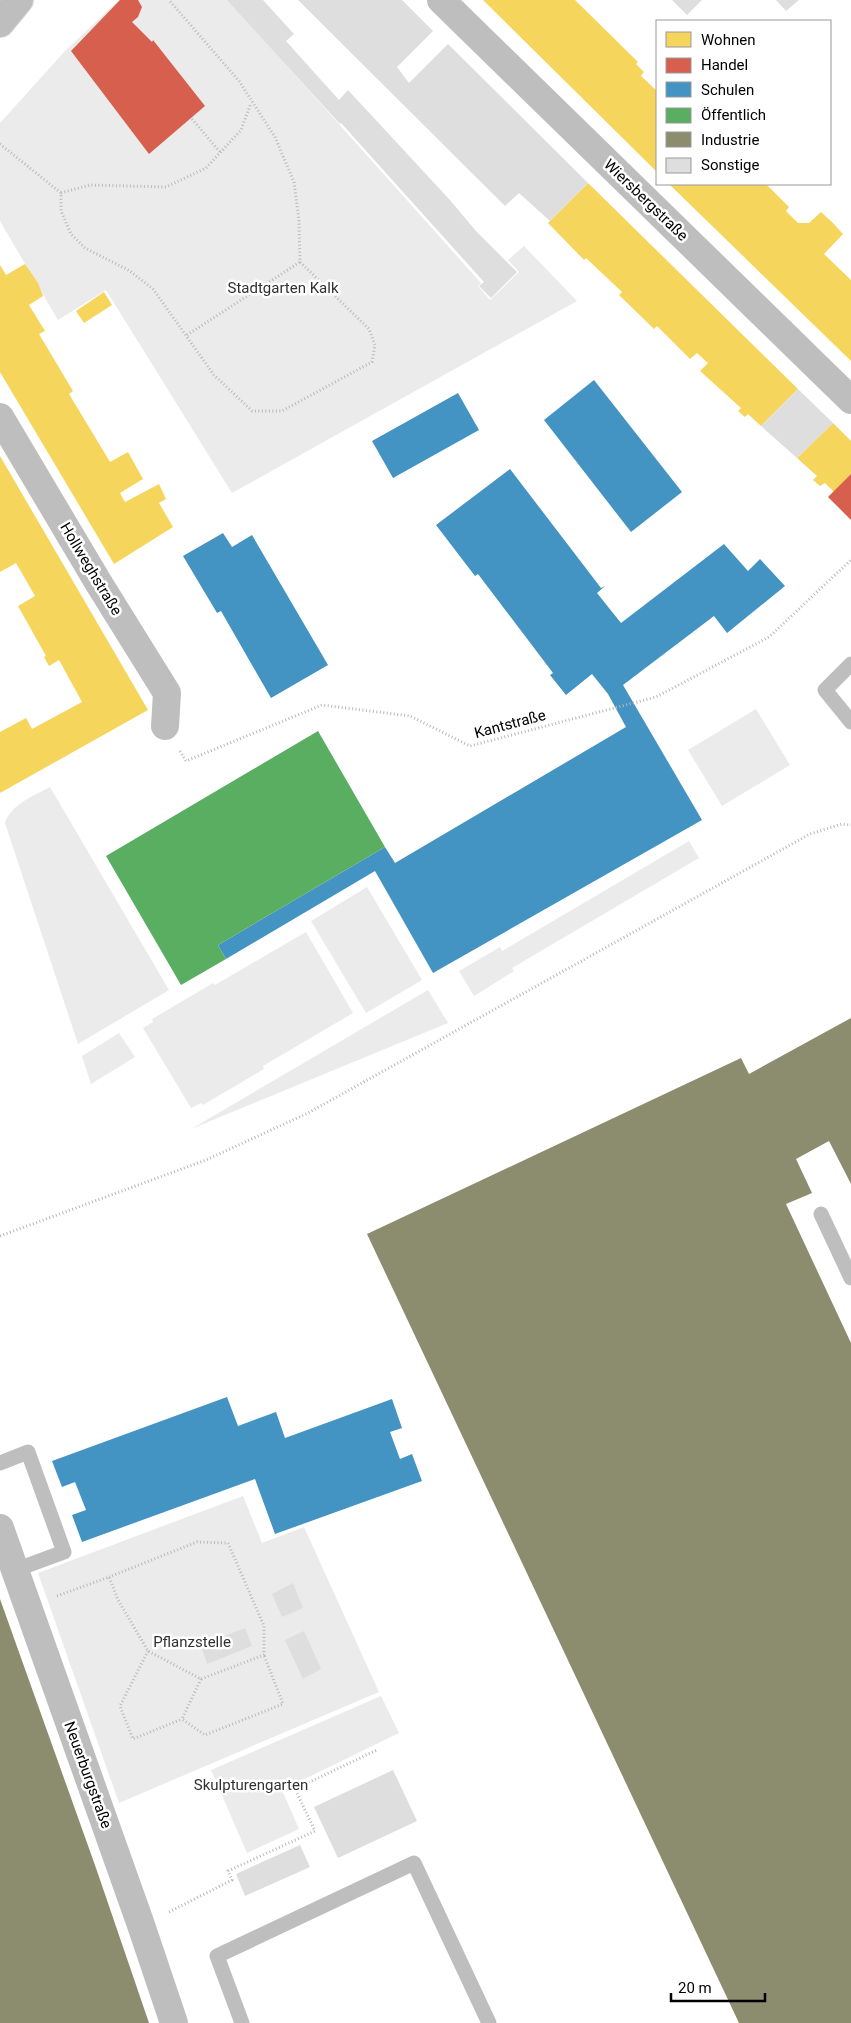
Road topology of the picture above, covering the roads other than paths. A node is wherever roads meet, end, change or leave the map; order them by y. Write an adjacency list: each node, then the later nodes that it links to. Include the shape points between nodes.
1 (19, 0): 3 (street)
2 (441, 0): 4 (street, Wiersbergstraße)
3 (0, 23)
4 (851, 400)
5 (0, 417): 8 (street, Hollweghstraße, via 167,693)
6 (851, 664): 7 (lane, via 826,690)
7 (851, 722)
8 (164, 726)
9 (821, 1214): 10 (lane)
10 (851, 1278)
11 (0, 1462): 13 (lane, via 28,1452 64,1552)
12 (0, 1528): 13 (street, Neuerburgstraße)
13 (15, 1570): 14 (street, Neuerburgstraße)
14 (174, 2023)
15 (242, 2023): 16 (lane, via 217,1956 414,1863)
16 (489, 2023)

